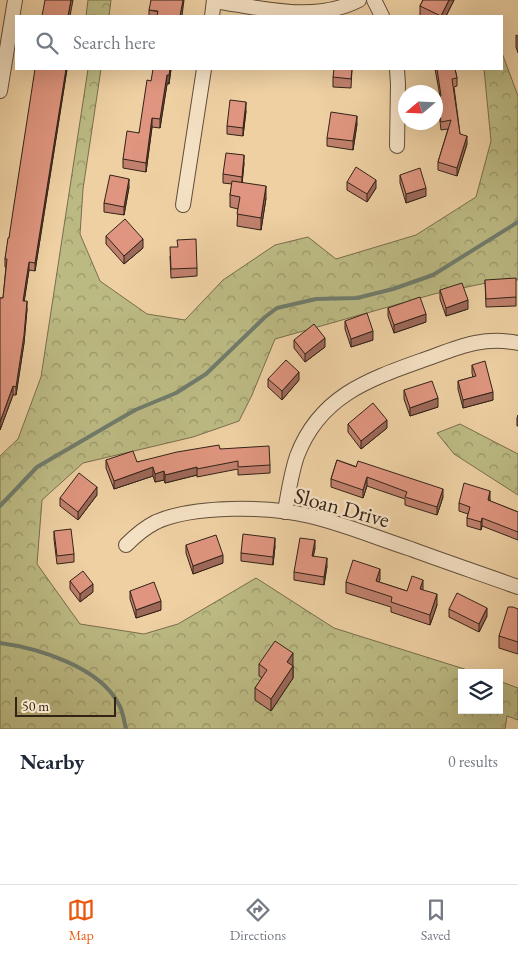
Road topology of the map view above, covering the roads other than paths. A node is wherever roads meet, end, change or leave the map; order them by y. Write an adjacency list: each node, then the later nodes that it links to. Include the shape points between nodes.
1 (15, 0): 9 (street)
2 (214, 0): 3 (street, via 291,12 312,12 342,7); 5 (street)
3 (359, 0)
4 (374, 0): 6 (street)
5 (212, 15)
6 (382, 15)
7 (204, 70): 11 (street)
8 (397, 70): 10 (street)
9 (0, 91)
10 (397, 146)
11 (184, 205)
12 (518, 343): 13 (street, via 482,341 461,346 367,381 348,392 319,418 306,438 297,456)
13 (285, 512): 14 (street, Sloan Drive, via 240,509 178,515 142,530); 15 (street, Sloan Drive, via 355,530)
14 (126, 544)
15 (518, 587)

